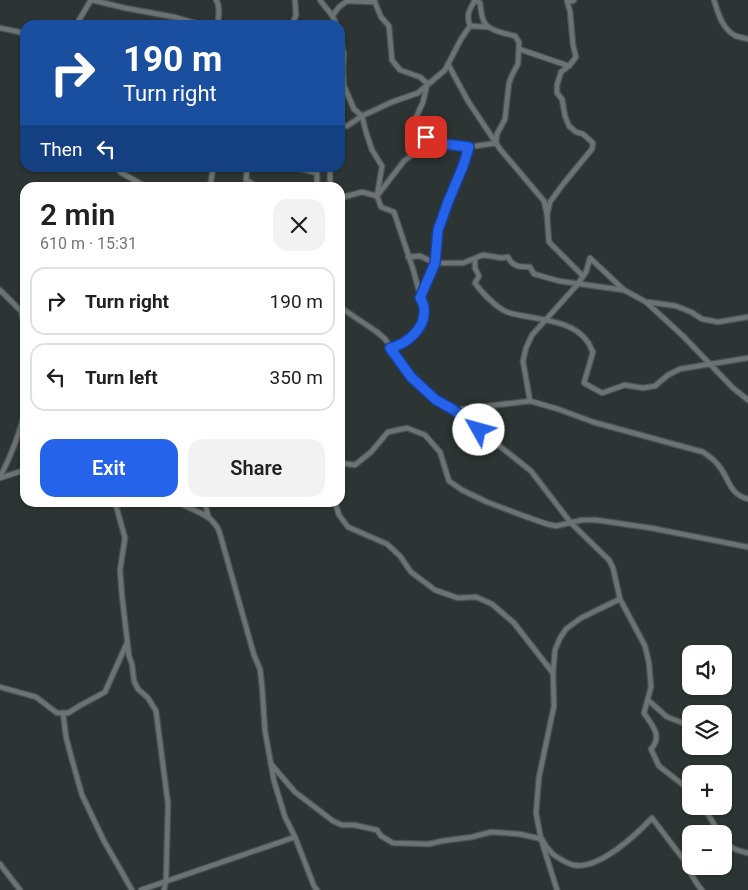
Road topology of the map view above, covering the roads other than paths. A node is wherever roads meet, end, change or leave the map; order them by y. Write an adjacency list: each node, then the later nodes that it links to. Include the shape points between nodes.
1 (92, 0): 10 (street); 11 (street)
2 (216, 0): 12 (street)
3 (295, 0): 13 (street)
4 (320, 0): 9 (street)
5 (475, 0): 15 (street, via 467,17); 16 (street, via 480,3 483,20)
6 (574, 0): 22 (street, via 567,1 576,57)
7 (714, 0): 19 (street, via 721,22 736,36)
8 (375, 1): 9 (street, via 347,1); 23 (street, via 381,17 389,26 392,60 400,70 420,77)
9 (333, 15): 14 (street)
10 (79, 20)
11 (186, 20)
12 (218, 20)
13 (294, 20)
14 (334, 20)
15 (470, 26): 16 (street); 21 (street)
16 (488, 27): 20 (street, via 516,36)
17 (0, 28): 18 (street)
18 (20, 32)
19 (748, 39)
20 (519, 49): 22 (street); 28 (street, via 518,64 509,83 505,119)
21 (448, 64): 23 (street); 28 (street)
22 (569, 66): 39 (street, via 561,72 557,92 569,126 593,143 592,149 550,202)
23 (428, 84): 25 (street, via 418,93); 26 (street)
24 (345, 88): 25 (street, via 354,109)
25 (362, 116): 27 (street); 37 (street, via 372,150 382,166)
26 (415, 120): 29 (street, via 426,137 436,143); 37 (street, via 414,153)
27 (345, 126)
28 (496, 142): 29 (street); 39 (street, via 544,201)
29 (469, 147): 42 (street, via 438,230)
30 (120, 172): 34 (street)
31 (247, 172): 33 (street)
32 (313, 172): 36 (street, via 317,173)
33 (246, 180): 35 (street)
34 (138, 182)
35 (249, 182)
36 (317, 182)
37 (376, 196): 38 (street, via 362,192); 40 (street, via 381,207 394,212)
38 (345, 197)
39 (548, 215): 43 (street, via 549,242)
40 (408, 256): 42 (street, via 420,256); 47 (street)
41 (475, 259): 42 (street, via 463,263); 44 (street, via 483,255 508,257 518,267 530,267 534,274); 52 (street, via 479,276 475,283 496,305 506,311)
42 (435, 263): 47 (street)
43 (583, 276): 44 (street); 46 (street, via 590,258)
44 (577, 285): 46 (street); 52 (street)
45 (0, 290): 49 (street)
46 (624, 290): 48 (street)
47 (420, 298): 53 (street, via 424,309 422,324 413,336)
48 (646, 302): 51 (street, via 676,306 718,322); 55 (street)
49 (20, 310)
50 (345, 310): 53 (street, via 377,332)
51 (748, 317)
52 (546, 320): 55 (street, via 570,328 587,341 592,352 584,383 602,393 625,385 655,386 680,369); 57 (street, via 532,335 523,361)
53 (390, 348): 58 (street, via 411,377 436,400)
54 (748, 358): 55 (street)
55 (709, 364): 56 (street)
56 (748, 400)
57 (530, 401): 58 (street); 63 (street, via 703,452 720,466 734,492)
58 (454, 410): 69 (street, via 531,471)
59 (20, 431): 62 (street)
60 (345, 464): 69 (street, via 355,465 388,432 407,428 425,435 440,452 449,481 462,490 547,524)
61 (20, 472): 62 (street)
62 (0, 478)
63 (748, 499)
64 (116, 507): 72 (street, via 125,538 120,570)
65 (186, 507): 68 (street)
66 (206, 507): 68 (street)
67 (336, 507): 73 (street, via 348,527 387,544 411,572 435,590 458,598 476,597 492,604 514,623)
68 (208, 516): 78 (street, via 220,534 260,669)
69 (571, 523): 70 (street, via 596,520); 71 (street, via 609,560)
70 (748, 547)
71 (620, 599): 73 (street, via 566,629 555,650); 75 (street, via 645,646 650,663)
72 (128, 641): 76 (street, via 105,692); 85 (street, via 134,681 156,711 168,804)
73 (553, 673): 81 (street, via 554,706 538,777 536,813)
74 (0, 687): 76 (street, via 36,696 57,713)
75 (648, 700): 77 (street, via 667,717); 79 (street, via 644,713 656,731 656,744 651,749 659,766)
76 (63, 713): 87 (street, via 68,746 82,795)
77 (682, 723)
78 (271, 764): 80 (street, via 285,817); 81 (street, via 295,792 333,821 377,830 394,843 428,844 491,832)
79 (682, 784)
80 (295, 838): 85 (street); 90 (street)
81 (542, 839): 91 (street); 92 (street, via 552,854 566,862 589,864 635,836 652,818)
82 (732, 847): 83 (street)
83 (748, 853)
84 (0, 864): 86 (street)
85 (166, 881): 88 (street); 89 (street)
86 (20, 890)
87 (132, 890)
88 (141, 890)
89 (164, 890)
90 (317, 890)
91 (557, 890)
92 (702, 890)

